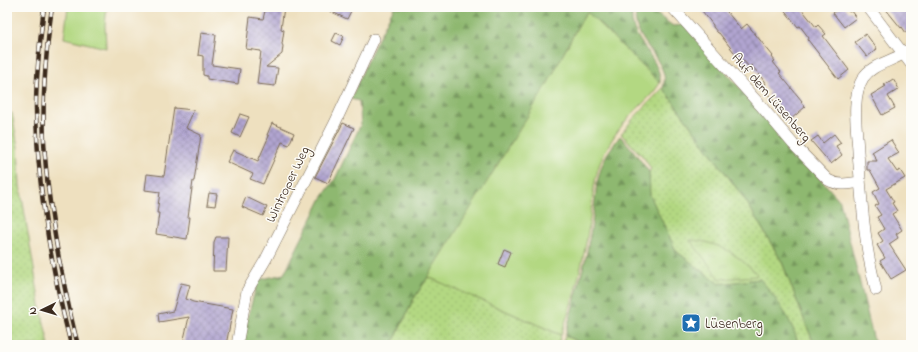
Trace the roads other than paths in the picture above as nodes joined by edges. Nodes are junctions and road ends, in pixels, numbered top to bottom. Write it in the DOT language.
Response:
graph roads {
  1 [pos="672,7"];
  2 [pos="868,7"];
  3 [pos="374,39"];
  4 [pos="907,51"];
  5 [pos="911,64"];
  6 [pos="860,182"];
  7 [pos="876,290"];
  8 [pos="237,345"];
  1 -- 6 [label="street, Auf dem Lüsenberg"];
  2 -- 4 [label="street"];
  3 -- 8 [label="street, Wintroper Weg"];
  4 -- 5 [label="street"];
  4 -- 6 [label="street"];
  6 -- 7 [label="street"];
}
